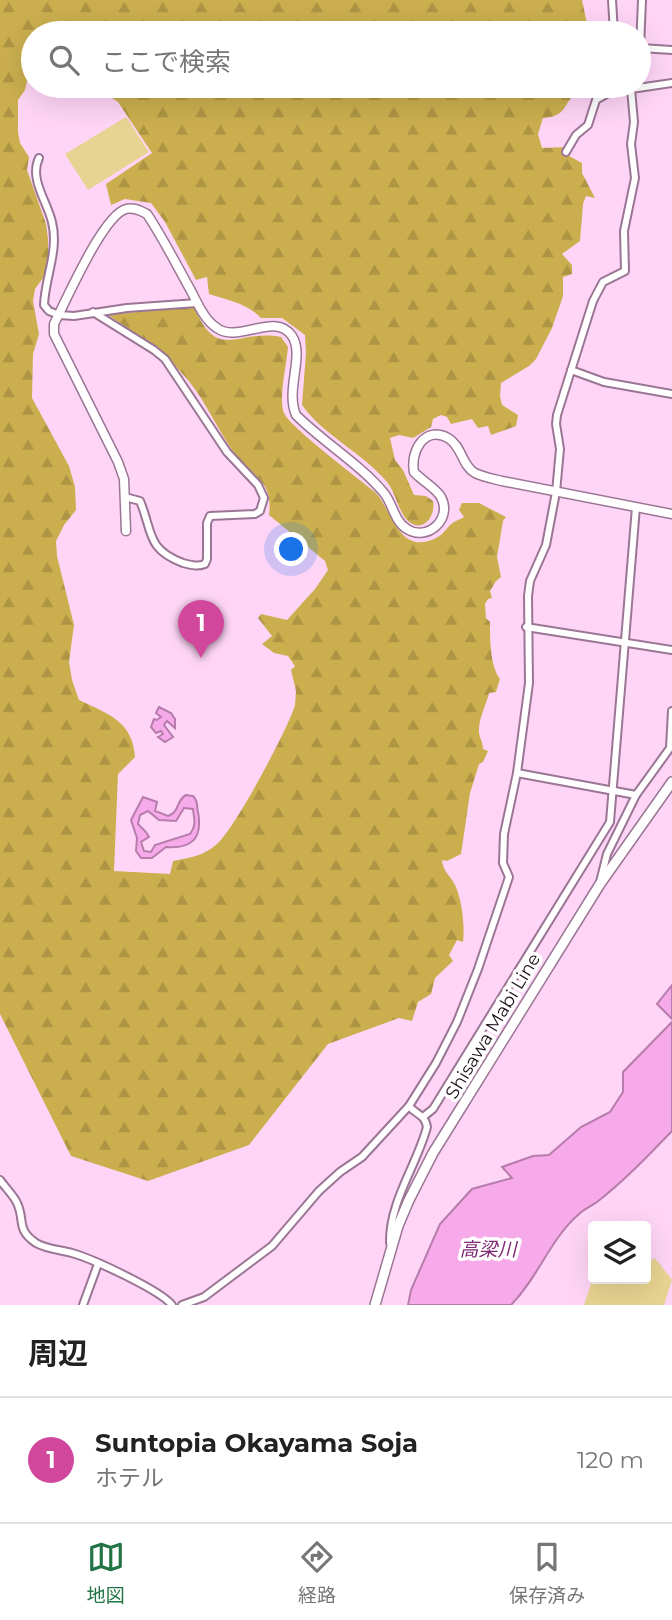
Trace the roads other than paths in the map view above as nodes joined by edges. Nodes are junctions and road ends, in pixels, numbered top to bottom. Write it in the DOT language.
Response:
graph roads {
  1 [pos="612,0"];
  2 [pos="642,0"];
  3 [pos="613,21"];
  4 [pos="641,21"];
  5 [pos="651,49"];
  6 [pos="672,50"];
  7 [pos="672,83"];
  8 [pos="651,85"];
  9 [pos="600,98"];
  10 [pos="630,98"];
  11 [pos="566,152"];
  12 [pos="38,158"];
  13 [pos="197,303"];
  14 [pos="93,312"];
  15 [pos="59,316"];
  16 [pos="571,370"];
  17 [pos="672,394"];
  18 [pos="556,492"];
  19 [pos="125,497"];
  20 [pos="636,507"];
  21 [pos="672,514"];
  22 [pos="126,531"];
  23 [pos="526,627"];
  24 [pos="625,643"];
  25 [pos="672,650"];
  26 [pos="672,711"];
  27 [pos="517,773"];
  28 [pos="672,782"];
  29 [pos="614,789"];
  30 [pos="636,795"];
  31 [pos="600,884"];
  32 [pos="409,1106"];
  33 [pos="423,1117"];
  34 [pos="0,1180"];
  35 [pos="391,1250"];
  36 [pos="98,1264"];
  37 [pos="83,1305"];
  38 [pos="172,1305"];
  39 [pos="182,1305"];
  40 [pos="375,1305"];
  1 -- 3 [label="street"];
  2 -- 4 [label="street"];
  5 -- 6 [label="street"];
  7 -- 8 [label="street"];
  9 -- 11 [label="street"];
  10 -- 16 [label="street"];
  12 -- 15 [label="street"];
  13 -- 14 [label="street"];
  13 -- 15 [label="street"];
  13 -- 18 [label="street"];
  14 -- 15 [label="street"];
  14 -- 19 [label="street"];
  15 -- 19 [label="street"];
  16 -- 17 [label="street"];
  16 -- 18 [label="street"];
  18 -- 20 [label="street"];
  18 -- 23 [label="street"];
  19 -- 22 [label="street"];
  20 -- 21 [label="street"];
  20 -- 24 [label="street"];
  23 -- 24 [label="street"];
  23 -- 27 [label="street"];
  24 -- 25 [label="street"];
  24 -- 29 [label="street"];
  26 -- 30 [label="street"];
  27 -- 29 [label="street"];
  27 -- 32 [label="street"];
  28 -- 31 [label="main road, Shisawa Mabi Line"];
  29 -- 30 [label="street"];
  29 -- 33 [label="street"];
  30 -- 31 [label="street"];
  31 -- 35 [label="main road, Shisawa Mabi Line"];
  32 -- 33 [label="street"];
  32 -- 39 [label="street"];
  33 -- 35 [label="street"];
  34 -- 36 [label="street"];
  35 -- 40 [label="main road, Shisawa Mabi Line"];
  36 -- 37 [label="street"];
  36 -- 38 [label="street"];
}
